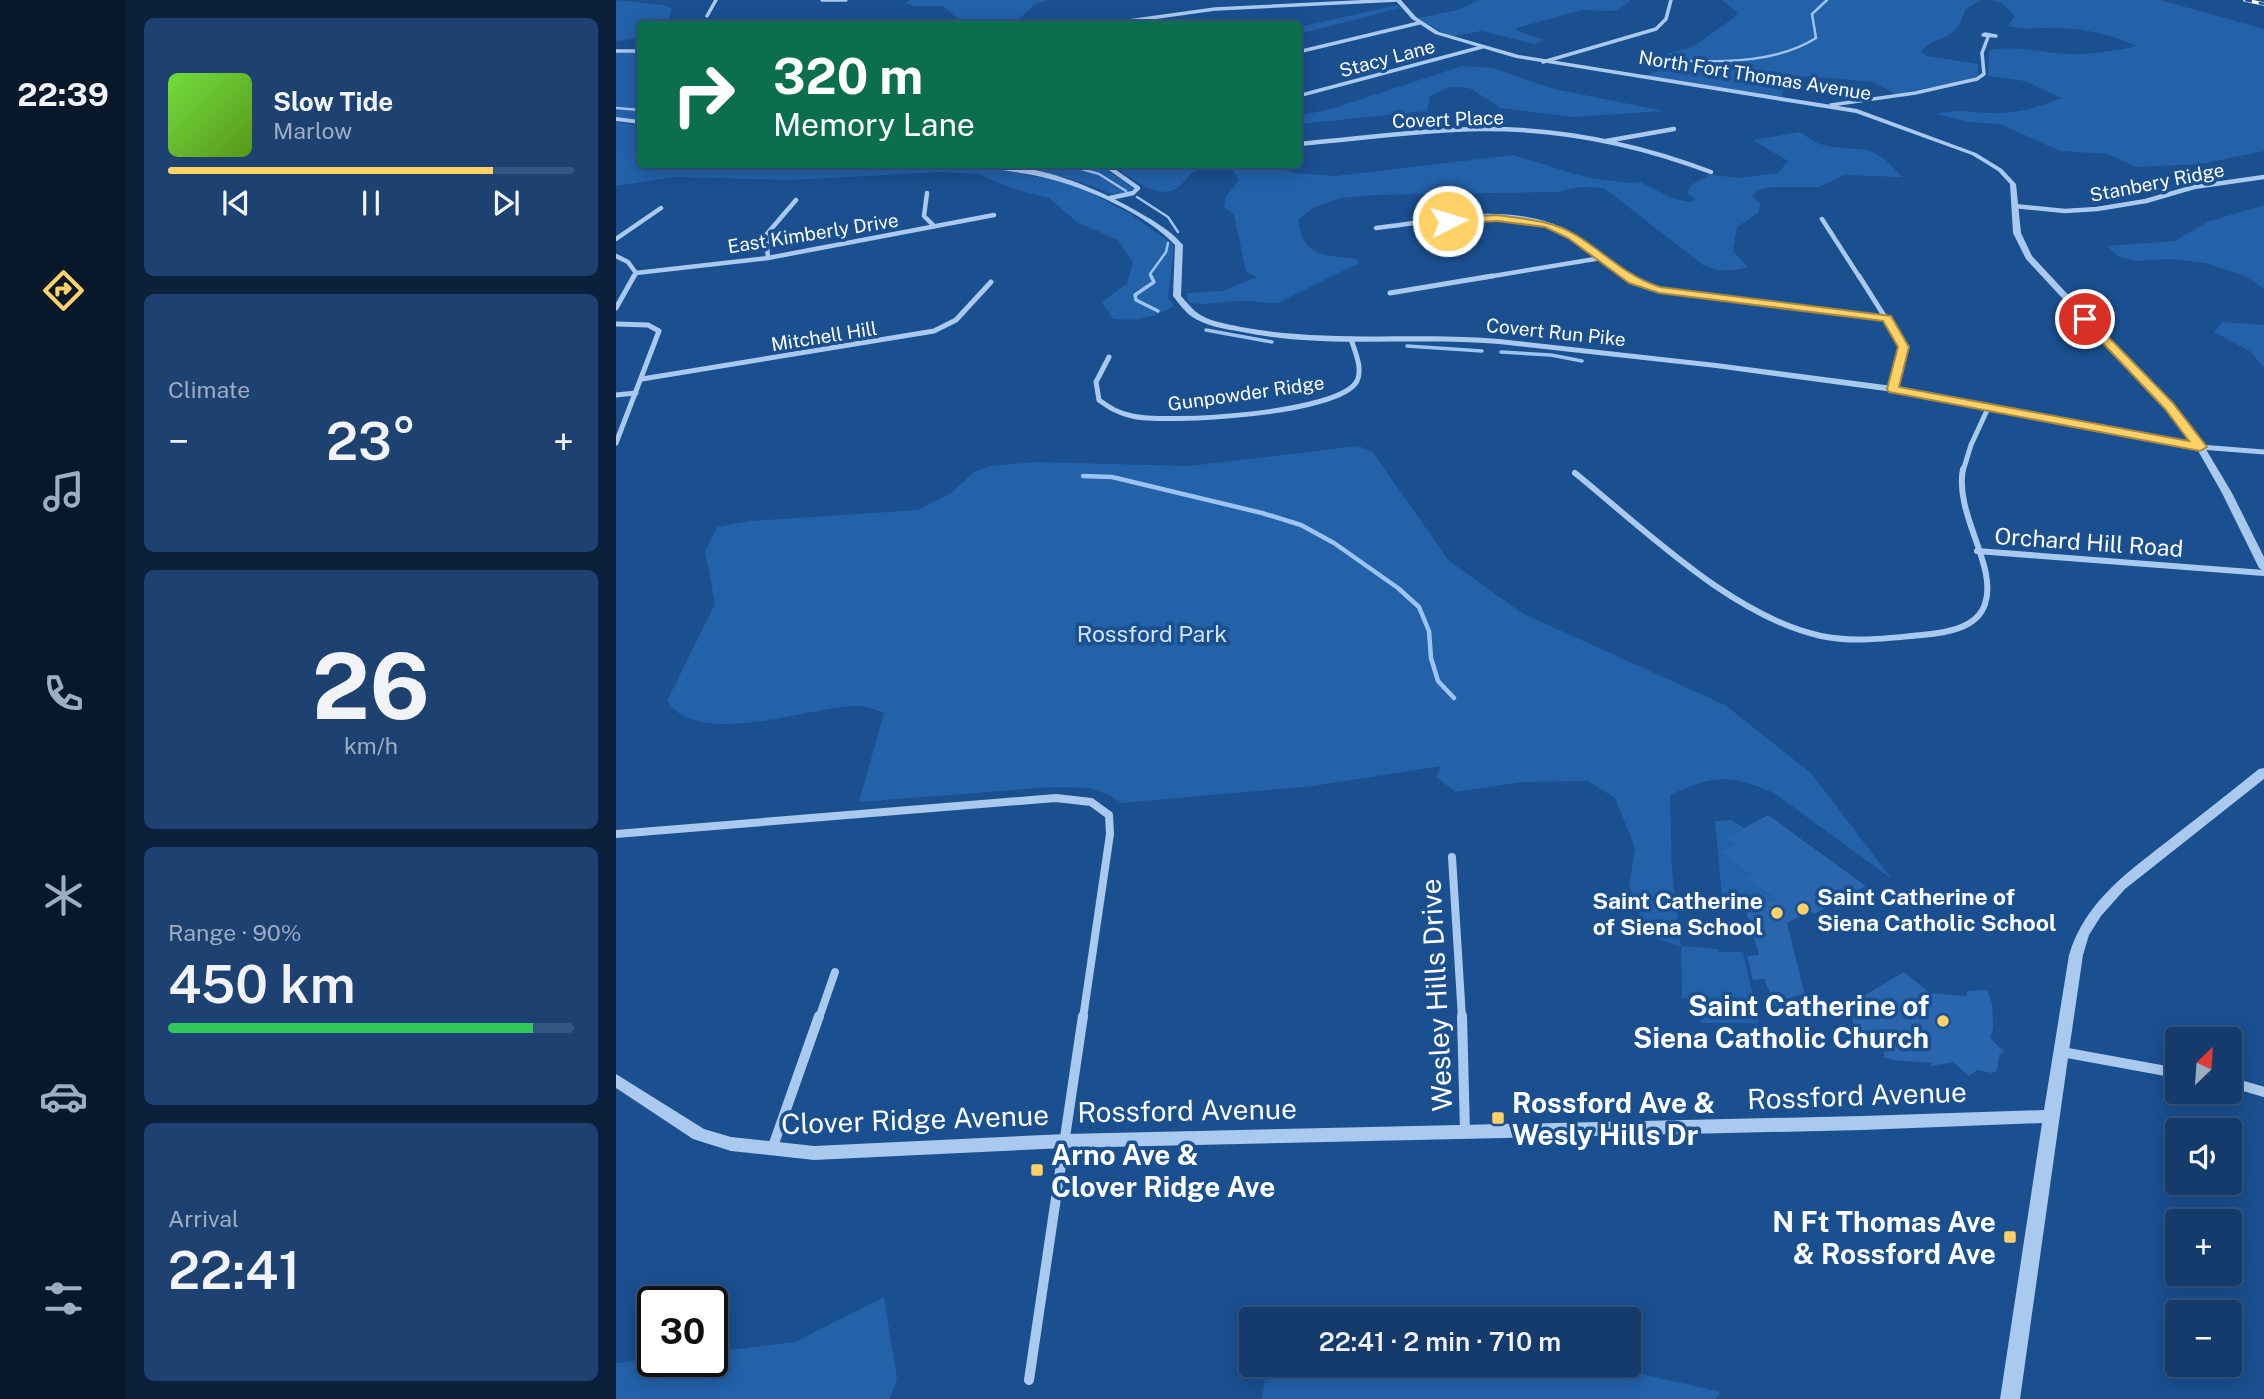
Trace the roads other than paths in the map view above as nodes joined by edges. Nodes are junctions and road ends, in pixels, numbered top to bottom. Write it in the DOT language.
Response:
graph roads {
  1 [pos="716,0"];
  2 [pos="822,0"];
  3 [pos="846,0"];
  4 [pos="1398,0"];
  5 [pos="1671,0"];
  6 [pos="707,16"];
  7 [pos="1126,21"];
  8 [pos="1419,23"];
  9 [pos="1988,37"];
  10 [pos="1482,47"];
  11 [pos="616,51"];
  12 [pos="637,51"];
  13 [pos="1302,51"];
  14 [pos="1542,62"];
  15 [pos="1302,95"];
  16 [pos="1830,105"];
  17 [pos="616,119"];
  18 [pos="637,122"];
  19 [pos="1674,129"];
  20 [pos="1599,142"];
  21 [pos="1302,144"];
  22 [pos="1005,168"];
  23 [pos="1110,168"];
  24 [pos="1711,172"];
  25 [pos="2264,177"];
  26 [pos="928,193"];
  27 [pos="1110,198"];
  28 [pos="796,200"];
  29 [pos="2014,206"];
  30 [pos="661,208"];
  31 [pos="993,215"];
  32 [pos="1822,219"];
  33 [pos="934,226"];
  34 [pos="1376,228"];
  35 [pos="616,239"];
  36 [pos="616,256"];
  37 [pos="768,258"];
  38 [pos="1601,258"];
  39 [pos="636,273"];
  40 [pos="991,282"];
  41 [pos="1390,293"];
  42 [pos="616,307"];
  43 [pos="1887,318"];
  44 [pos="616,324"];
  45 [pos="1351,340"];
  46 [pos="1109,357"];
  47 [pos="642,379"];
  48 [pos="1893,389"];
  49 [pos="636,393"];
  50 [pos="616,395"];
  51 [pos="1989,406"];
  52 [pos="616,443"];
  53 [pos="2200,447"];
  54 [pos="2264,452"];
  55 [pos="1575,473"];
  56 [pos="1977,551"];
  57 [pos="2264,571"];
  58 [pos="2264,772"];
  59 [pos="616,834"];
  60 [pos="1452,857"];
  61 [pos="835,972"];
  62 [pos="2061,1051"];
  63 [pos="2165,1071"];
  64 [pos="616,1080"];
  65 [pos="2242,1086"];
  66 [pos="2264,1092"];
  67 [pos="2051,1116"];
  68 [pos="1465,1131"];
  69 [pos="1065,1141"];
  70 [pos="772,1150"];
  71 [pos="1029,1381"];
  72 [pos="2010,1399"];
  1 -- 6 [label="street"];
  2 -- 3 [label="street"];
  4 -- 7 [label="street"];
  4 -- 8 [label="street, North Fort Thomas Avenue"];
  5 -- 14 [label="street"];
  8 -- 10 [label="street, North Fort Thomas Avenue"];
  8 -- 13 [label="street"];
  9 -- 16 [label="street"];
  10 -- 14 [label="street, North Fort Thomas Avenue"];
  10 -- 15 [label="street, Stacy Lane"];
  11 -- 12 [label="street"];
  14 -- 16 [label="street, North Fort Thomas Avenue"];
  16 -- 29 [label="street, North Fort Thomas Avenue"];
  17 -- 18 [label="street"];
  19 -- 20 [label="street, Covert Place"];
  20 -- 21 [label="street, Covert Place"];
  20 -- 24 [label="street, Covert Place"];
  22 -- 27 [label="street, Covert Run Pike"];
  23 -- 27 [label="street"];
  25 -- 29 [label="street, Stanbery Ridge"];
  26 -- 33 [label="street"];
  27 -- 45 [label="street, Covert Run Pike"];
  28 -- 37 [label="street"];
  29 -- 53 [label="street, North Fort Thomas Avenue"];
  30 -- 35 [label="street"];
  31 -- 33 [label="street, East Kimberly Drive"];
  32 -- 43 [label="street"];
  33 -- 37 [label="street, East Kimberly Drive"];
  34 -- 38 [label="street"];
  36 -- 39 [label="street"];
  37 -- 39 [label="street, East Kimberly Drive"];
  38 -- 41 [label="street"];
  38 -- 43 [label="street"];
  39 -- 42 [label="street"];
  40 -- 47 [label="street, Mitchell Hill"];
  43 -- 48 [label="street"];
  44 -- 47 [label="street"];
  45 -- 46 [label="street, Gunpowder Ridge"];
  45 -- 48 [label="street, Covert Run Pike"];
  47 -- 49 [label="street"];
  48 -- 51 [label="street, Covert Run Pike"];
  49 -- 50 [label="street"];
  49 -- 52 [label="street"];
  51 -- 53 [label="street, Covert Run Pike"];
  51 -- 56 [label="street"];
  53 -- 54 [label="street"];
  53 -- 57 [label="street, North Fort Thomas Avenue"];
  55 -- 56 [label="street, Orchard Hill Road"];
  56 -- 57 [label="street, Orchard Hill Road"];
  58 -- 62 [label="street"];
  59 -- 69 [label="street, Rossford Avenue"];
  60 -- 68 [label="street, Wesley Hills Drive"];
  61 -- 70 [label="street"];
  62 -- 63 [label="street"];
  62 -- 67 [label="street"];
  64 -- 70 [label="street, Clover Ridge Avenue"];
  65 -- 66 [label="street"];
  67 -- 68 [label="street, Rossford Avenue"];
  67 -- 72 [label="street"];
  68 -- 69 [label="street, Rossford Avenue"];
  69 -- 70 [label="street, Clover Ridge Avenue"];
  69 -- 71 [label="street"];
}
